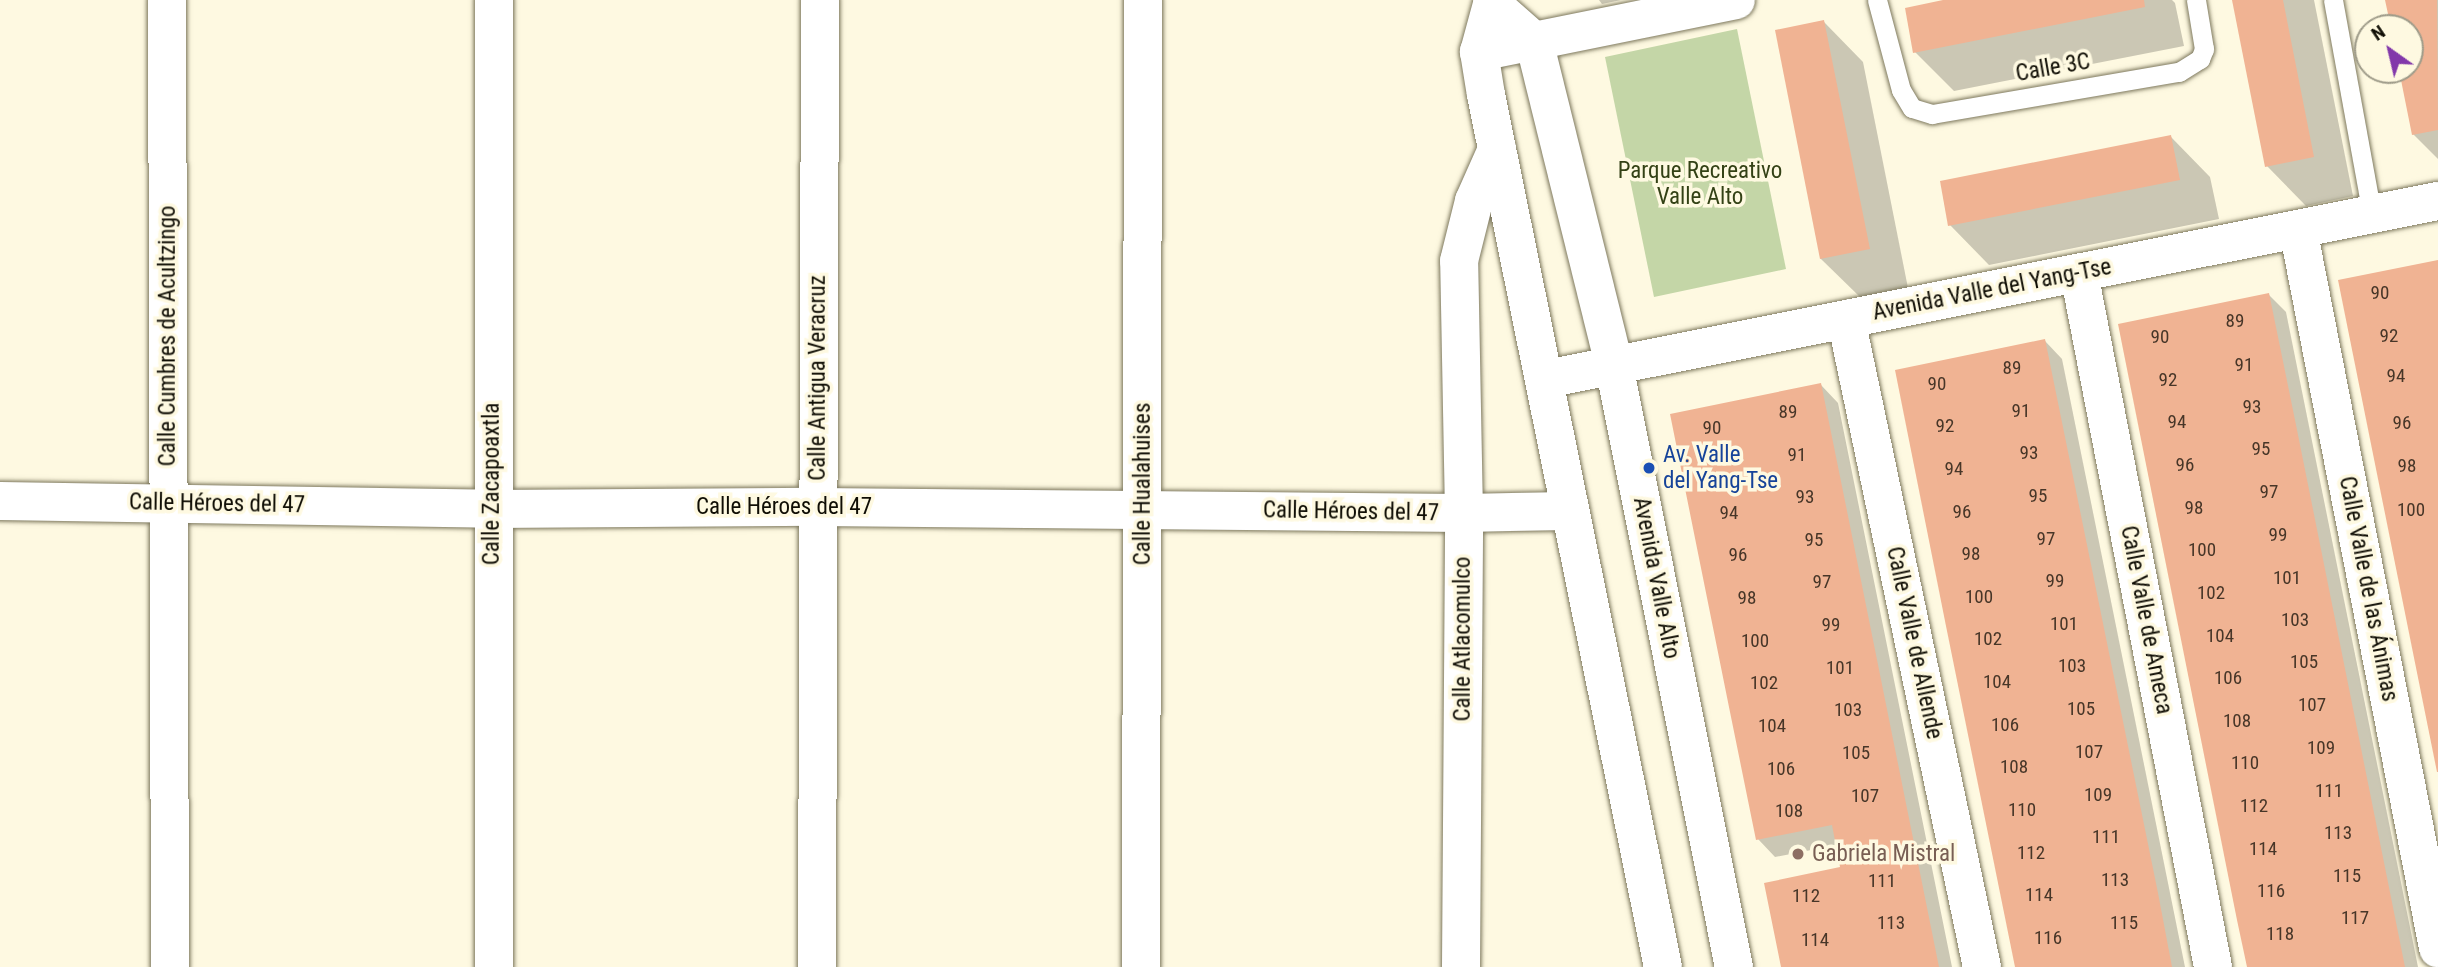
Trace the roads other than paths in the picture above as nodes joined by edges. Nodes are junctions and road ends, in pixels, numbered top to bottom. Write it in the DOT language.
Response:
graph roads {
  1 [pos="167,0"];
  2 [pos="494,0"];
  3 [pos="820,0"];
  4 [pos="1143,0"];
  5 [pos="1736,0"];
  6 [pos="1877,0"];
  7 [pos="2196,0"];
  8 [pos="2333,0"];
  9 [pos="1491,2"];
  10 [pos="1534,41"];
  11 [pos="1479,52"];
  12 [pos="1497,149"];
  13 [pos="2438,201"];
  14 [pos="2372,214"];
  15 [pos="2298,229"];
  16 [pos="2080,273"];
  17 [pos="1846,319"];
  18 [pos="1614,365"];
  19 [pos="1546,379"];
  20 [pos="0,501"];
  21 [pos="169,502"];
  22 [pos="817,507"];
  23 [pos="492,509"];
  24 [pos="1143,509"];
  25 [pos="1568,510"];
  26 [pos="1464,513"];
  27 [pos="2438,948"];
  28 [pos="170,967"];
  29 [pos="494,967"];
  30 [pos="817,967"];
  31 [pos="1142,967"];
  32 [pos="1461,967"];
  33 [pos="1663,967"];
  34 [pos="1734,967"];
  35 [pos="1982,967"];
  36 [pos="2213,967"];
  1 -- 21 [label="street, Calle Cumbres de Acultzingo"];
  2 -- 23 [label="street, Calle Zacapoaxtla"];
  3 -- 22 [label="street, Calle Antigua Veracruz"];
  4 -- 24 [label="street, Calle Hualahuises"];
  5 -- 10 [label="street"];
  6 -- 7 [label="lane, Calle 3C"];
  8 -- 14 [label="lane"];
  9 -- 10 [label="street"];
  9 -- 11 [label="street"];
  10 -- 11 [label="street"];
  10 -- 18 [label="street, Avenida Valle Alto"];
  11 -- 12 [label="street"];
  12 -- 19 [label="street"];
  12 -- 26 [label="street, Calle Atlacomulco"];
  13 -- 14 [label="street, Avenida Valle del Yang-Tse"];
  14 -- 15 [label="street, Avenida Valle del Yang-Tse"];
  15 -- 16 [label="street, Avenida Valle del Yang-Tse"];
  15 -- 27 [label="street, Calle Valle de las Ánimas"];
  16 -- 17 [label="street, Avenida Valle del Yang-Tse"];
  16 -- 36 [label="street, Calle Valle de Ameca"];
  17 -- 18 [label="street, Avenida Valle del Yang-Tse"];
  17 -- 35 [label="street, Calle Valle de Allende"];
  18 -- 19 [label="street, Avenida Valle del Yang-Tse"];
  18 -- 34 [label="street, Avenida Valle Alto"];
  19 -- 25 [label="street"];
  20 -- 21 [label="street, Calle Héroes del 47"];
  21 -- 23 [label="street, Calle Héroes del 47"];
  21 -- 28 [label="street, Calle Cumbres de Acultzingo"];
  22 -- 23 [label="street, Calle Héroes del 47"];
  22 -- 24 [label="street, Calle Héroes del 47"];
  22 -- 30 [label="street, Calle Antigua Veracruz"];
  23 -- 29 [label="street, Calle Zacapoaxtla"];
  24 -- 26 [label="street, Calle Héroes del 47"];
  24 -- 31 [label="street, Calle Hualahuises"];
  25 -- 26 [label="street, Calle Héroes del 47"];
  25 -- 33 [label="street"];
  26 -- 32 [label="street, Calle Atlacomulco"];
}
